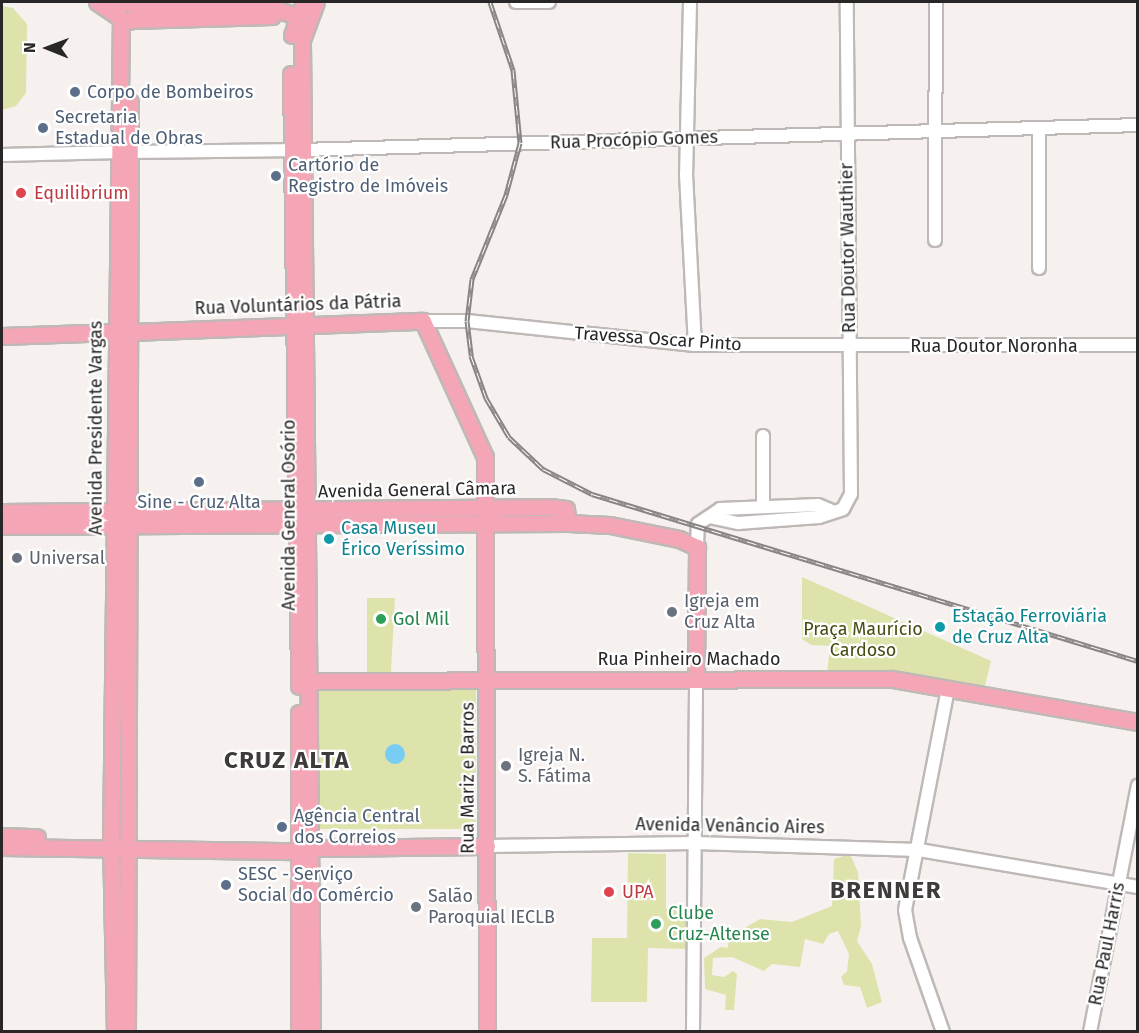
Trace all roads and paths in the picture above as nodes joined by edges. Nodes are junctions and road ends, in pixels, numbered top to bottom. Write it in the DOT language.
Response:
graph roads {
  1 [pos="97,2"];
  2 [pos="304,2"];
  3 [pos="316,2"];
  4 [pos="549,2"];
  5 [pos="690,2"];
  6 [pos="848,2"];
  7 [pos="936,2"];
  8 [pos="516,3"];
  9 [pos="126,10"];
  10 [pos="301,21"];
  11 [pos="1137,125"];
  12 [pos="1039,131"];
  13 [pos="935,132"];
  14 [pos="847,133"];
  15 [pos="688,138"];
  16 [pos="296,149"];
  17 [pos="125,152"];
  18 [pos="2,155"];
  19 [pos="935,240"];
  20 [pos="1039,268"];
  21 [pos="423,321"];
  22 [pos="467,321"];
  23 [pos="299,323"];
  24 [pos="123,332"];
  25 [pos="2,336"];
  26 [pos="695,345"];
  27 [pos="1137,345"];
  28 [pos="850,347"];
  29 [pos="763,436"];
  30 [pos="763,505"];
  31 [pos="836,510"];
  32 [pos="2,512"];
  33 [pos="485,517"];
  34 [pos="710,517"];
  35 [pos="122,518"];
  36 [pos="302,518"];
  37 [pos="2,526"];
  38 [pos="697,547"];
  39 [pos="488,679"];
  40 [pos="696,679"];
  41 [pos="308,681"];
  42 [pos="948,688"];
  43 [pos="1137,722"];
  44 [pos="1137,786"];
  45 [pos="2,836"];
  46 [pos="120,843"];
  47 [pos="695,843"];
  48 [pos="487,846"];
  49 [pos="2,847"];
  50 [pos="307,847"];
  51 [pos="919,850"];
  52 [pos="1119,883"];
  53 [pos="1137,887"];
  54 [pos="115,1032"];
  55 [pos="128,1032"];
  56 [pos="299,1032"];
  57 [pos="312,1032"];
  58 [pos="487,1032"];
  59 [pos="693,1032"];
  60 [pos="943,1032"];
  61 [pos="1090,1032"];
  1 -- 9 [label="main road"];
  2 -- 10 [label="main road, Avenida General Osório"];
  3 -- 10 [label="main road, Avenida General Osório"];
  4 -- 8 [label="street"];
  5 -- 15 [label="street"];
  6 -- 14 [label="street, Rua Doutor Wauthier"];
  7 -- 13 [label="street"];
  9 -- 10 [label="main road"];
  9 -- 17 [label="main road, Avenida Presidente Vargas"];
  10 -- 16 [label="main road, Avenida General Osório"];
  11 -- 12 [label="street, Rua Procópio Gomes"];
  12 -- 13 [label="street, Rua Procópio Gomes"];
  12 -- 20 [label="street"];
  13 -- 14 [label="street, Rua Procópio Gomes"];
  13 -- 19 [label="street"];
  14 -- 15 [label="street, Rua Procópio Gomes"];
  14 -- 28 [label="street, Rua Doutor Wauthier"];
  15 -- 16 [label="street, Rua Procópio Gomes"];
  15 -- 26 [label="street"];
  16 -- 17 [label="street, Rua Procópio Gomes"];
  16 -- 23 [label="main road, Avenida General Osório"];
  17 -- 18 [label="street, Rua Procópio Gomes"];
  17 -- 24 [label="main road, Avenida Presidente Vargas"];
  21 -- 22 [label="street, Rua Voluntários da Pátria"];
  21 -- 23 [label="main road, Rua Voluntários da Pátria"];
  21 -- 33 [label="main road, Rua Mariz e Barros"];
  22 -- 26 [label="street, Travessa Oscar Pinto"];
  23 -- 24 [label="main road, Rua Voluntários da Pátria"];
  23 -- 36 [label="main road, Avenida General Osório"];
  24 -- 25 [label="main road, Rua Voluntários da Pátria"];
  24 -- 35 [label="main road, Avenida Presidente Vargas"];
  26 -- 28 [label="street, Travessa Oscar Pinto"];
  27 -- 28 [label="street, Rua Doutor Noronha"];
  28 -- 31 [label="street, Rua Doutor Wauthier"];
  29 -- 30 [label="street"];
  30 -- 31 [label="street"];
  30 -- 34 [label="street"];
  31 -- 34 [label="street"];
  32 -- 35 [label="main road, Avenida General Câmara"];
  33 -- 36 [label="main road, Avenida General Câmara"];
  33 -- 38 [label="main road, Avenida General Câmara"];
  33 -- 39 [label="main road, Rua Mariz e Barros"];
  34 -- 38 [label="street"];
  35 -- 36 [label="main road, Avenida General Câmara"];
  35 -- 37 [label="main road, Avenida General Câmara"];
  35 -- 46 [label="main road, Avenida Presidente Vargas"];
  36 -- 41 [label="main road, Avenida General Osório"];
  36 -- 50 [label="main road, Avenida General Osório"];
  38 -- 40 [label="main road"];
  39 -- 40 [label="main road, Rua Pinheiro Machado"];
  39 -- 41 [label="main road, Rua Pinheiro Machado"];
  39 -- 48 [label="main road, Rua Mariz e Barros"];
  40 -- 42 [label="main road, Rua Pinheiro Machado"];
  40 -- 47 [label="street"];
  41 -- 50 [label="main road, Avenida General Osório"];
  42 -- 43 [label="main road, Rua Pinheiro Machado"];
  42 -- 51 [label="street"];
  44 -- 52 [label="street, Rua Paul Harris"];
  45 -- 46 [label="main road, Avenida Venâncio Aires"];
  46 -- 49 [label="main road, Avenida Venâncio Aires"];
  46 -- 50 [label="main road, Avenida Venâncio Aires"];
  46 -- 54 [label="main road, Avenida Presidente Vargas"];
  46 -- 55 [label="main road, Avenida Presidente Vargas"];
  47 -- 48 [label="street, Avenida Venâncio Aires"];
  47 -- 51 [label="street, Avenida Venâncio Aires"];
  47 -- 59 [label="street"];
  48 -- 50 [label="main road, Avenida Venâncio Aires"];
  48 -- 58 [label="main road, Rua Mariz e Barros"];
  50 -- 56 [label="main road, Avenida General Osório"];
  50 -- 57 [label="main road, Avenida General Osório"];
  51 -- 52 [label="street, Avenida Venâncio Aires"];
  51 -- 60 [label="street"];
  52 -- 53 [label="street, Avenida Venâncio Aires"];
  52 -- 61 [label="street, Rua Paul Harris"];
}
